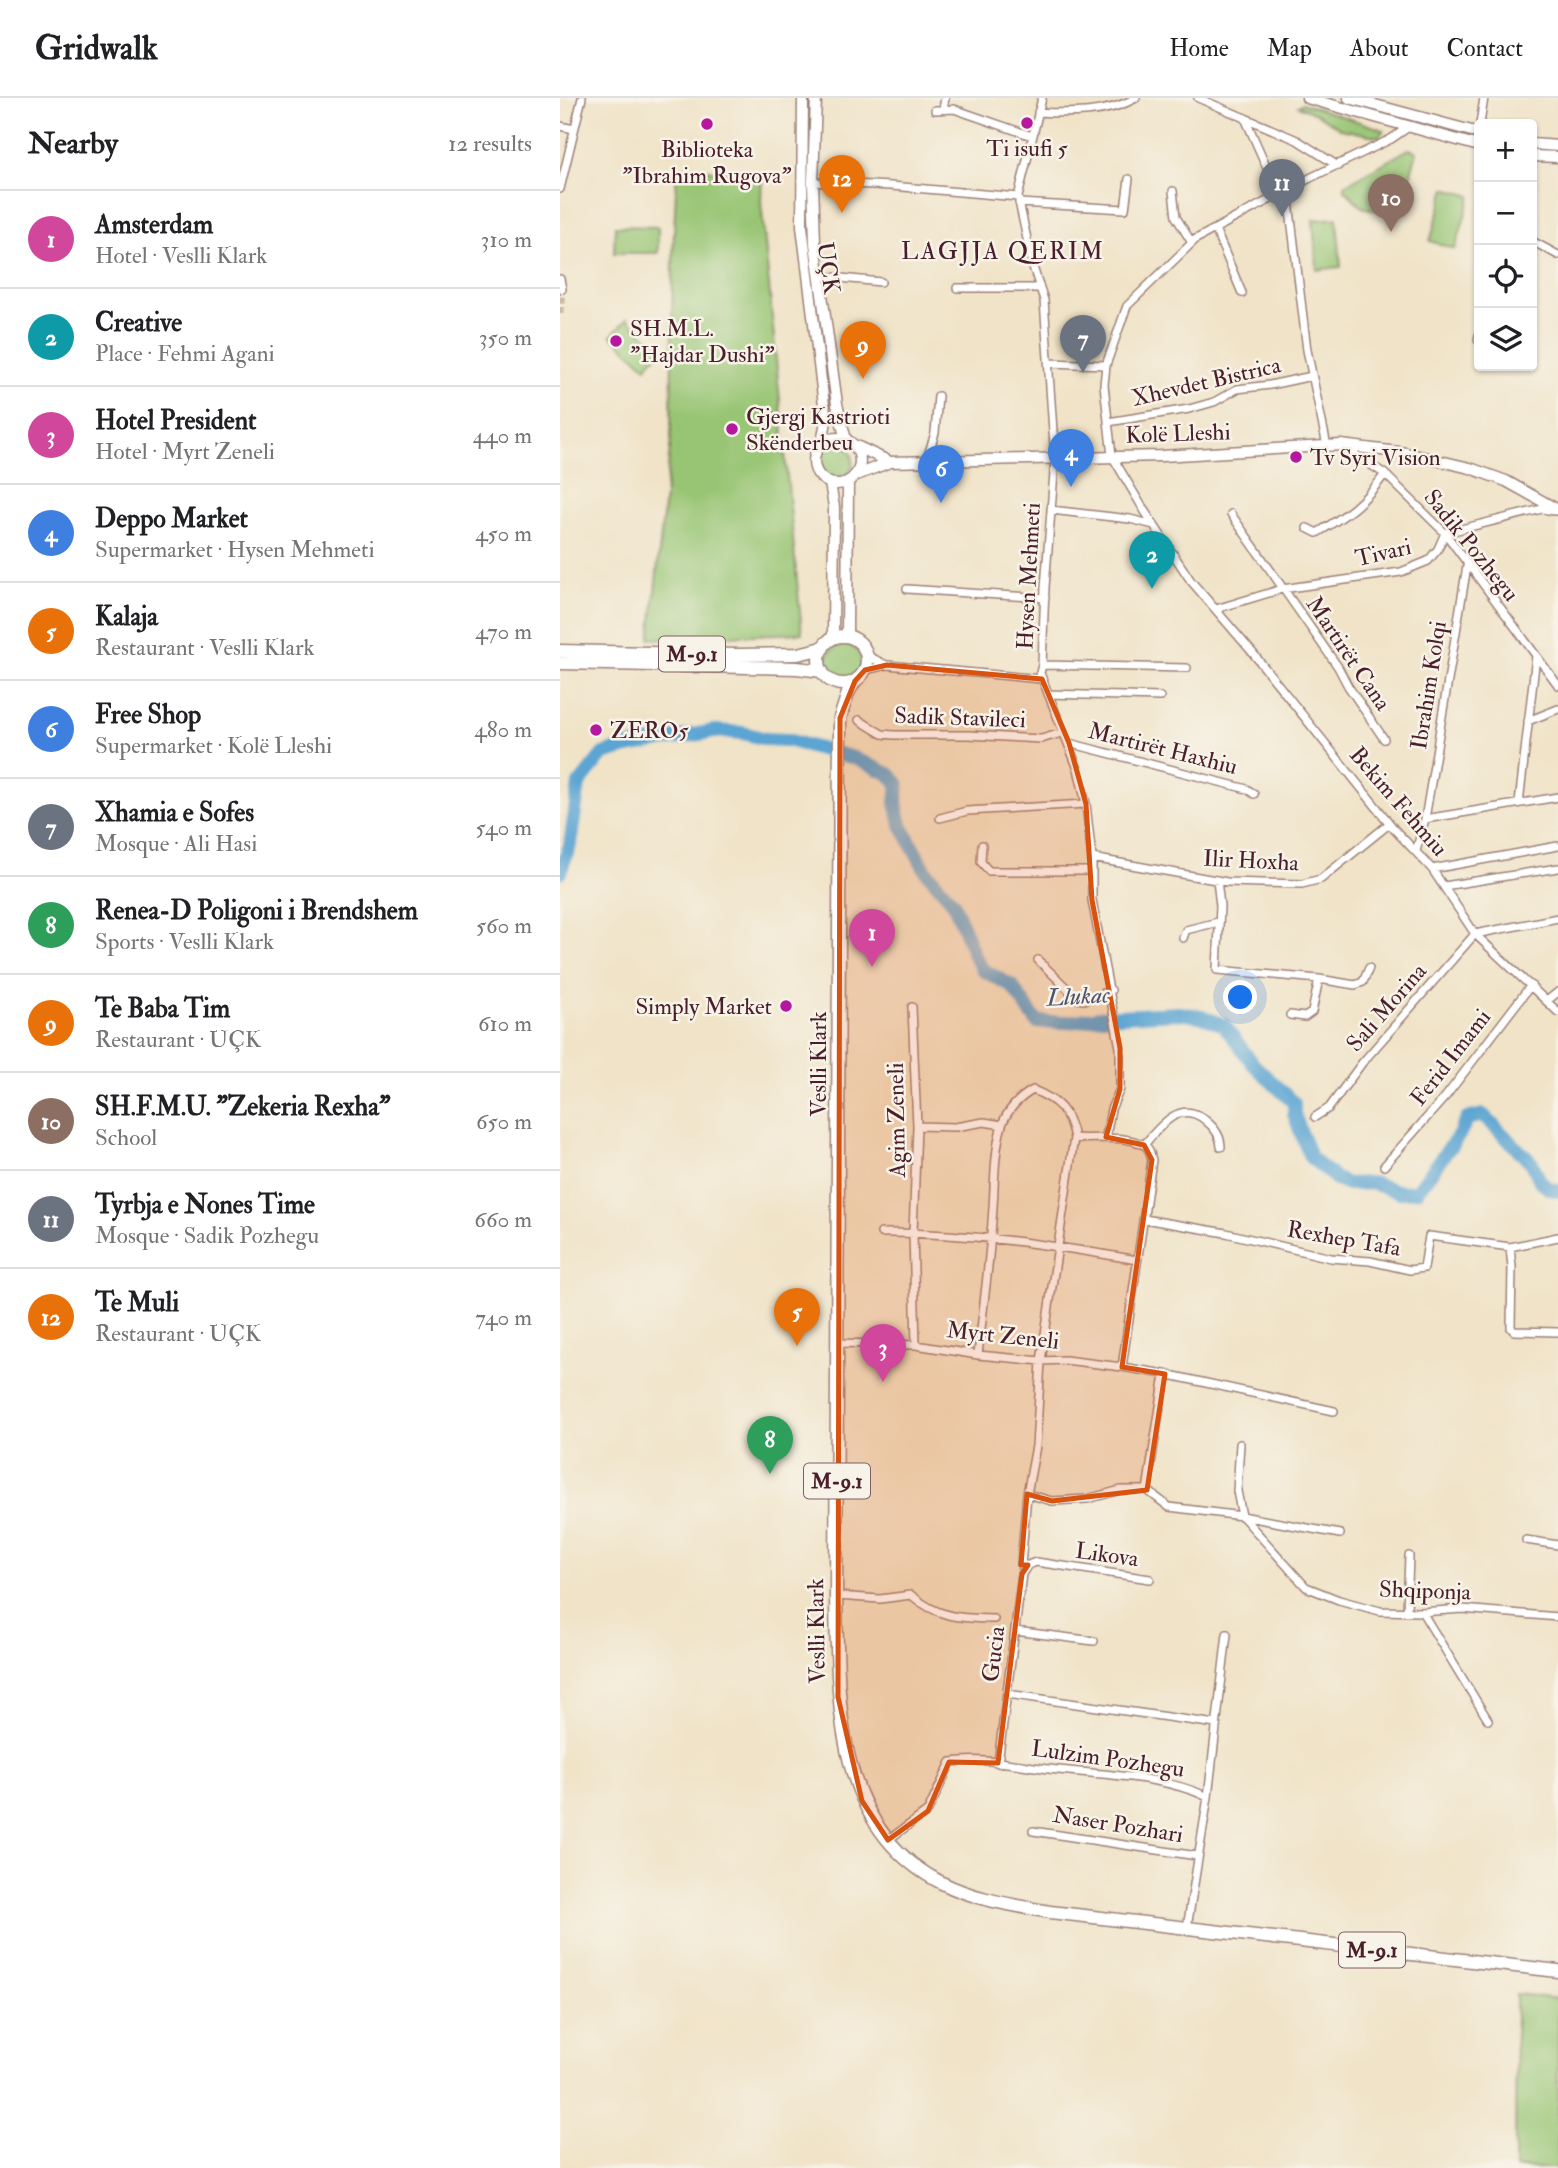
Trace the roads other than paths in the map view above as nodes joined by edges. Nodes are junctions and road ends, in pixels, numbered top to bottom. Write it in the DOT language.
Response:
graph roads {
  1 [pos="582,98"];
  2 [pos="803,98"];
  3 [pos="816,98"];
  4 [pos="945,98"];
  5 [pos="1042,98"];
  6 [pos="1113,98"];
  7 [pos="1136,98"];
  8 [pos="1198,98"];
  9 [pos="1307,98"];
  10 [pos="1349,98"];
  11 [pos="1484,98"];
  12 [pos="1120,105"];
  13 [pos="1038,112"];
  14 [pos="1414,116"];
  15 [pos="1245,118"];
  16 [pos="1481,119"];
  17 [pos="560,126"];
  18 [pos="1409,128"];
  19 [pos="574,129"];
  20 [pos="1474,131"];
  21 [pos="1032,136"];
  22 [pos="1474,145"];
  23 [pos="1558,146"];
  24 [pos="1537,148"];
  25 [pos="1537,150"];
  26 [pos="1558,157"];
  27 [pos="1339,166"];
  28 [pos="1129,179"];
  29 [pos="813,182"];
  30 [pos="560,189"];
  31 [pos="1173,191"];
  32 [pos="1279,195"];
  33 [pos="1019,200"];
  34 [pos="1214,229"];
  35 [pos="1192,243"];
  36 [pos="1537,243"];
  37 [pos="1558,255"];
  38 [pos="821,276"];
  39 [pos="560,279"];
  40 [pos="881,282"];
  41 [pos="957,288"];
  42 [pos="1039,288"];
  43 [pos="562,289"];
  44 [pos="1242,293"];
  45 [pos="1049,363"];
  46 [pos="1106,365"];
  47 [pos="1312,376"];
  48 [pos="938,396"];
  49 [pos="1108,422"];
  50 [pos="850,442"];
  51 [pos="822,443"];
  52 [pos="1341,445"];
  53 [pos="1326,446"];
  54 [pos="1112,456"];
  55 [pos="1055,460"];
  56 [pos="890,462"];
  57 [pos="926,462"];
  58 [pos="1385,474"];
  59 [pos="851,478"];
  60 [pos="830,483"];
  61 [pos="1051,510"];
  62 [pos="1558,511"];
  63 [pos="1231,514"];
  64 [pos="1154,525"];
  65 [pos="1307,528"];
  66 [pos="1445,533"];
  67 [pos="1468,566"];
  68 [pos="907,589"];
  69 [pos="1282,589"];
  70 [pos="1045,598"];
  71 [pos="1216,609"];
  72 [pos="847,637"];
  73 [pos="828,643"];
  74 [pos="560,651"];
  75 [pos="866,655"];
  76 [pos="1536,656"];
  77 [pos="560,663"];
  78 [pos="887,665"];
  79 [pos="1042,665"];
  80 [pos="1186,668"];
  81 [pos="865,670"];
  82 [pos="826,676"];
  83 [pos="1042,679"];
  84 [pos="855,681"];
  85 [pos="1558,685"];
  86 [pos="1048,694"];
  87 [pos="1160,697"];
  88 [pos="1558,709"];
  89 [pos="840,718"];
  90 [pos="859,720"];
  91 [pos="1528,721"];
  92 [pos="1062,733"];
  93 [pos="1384,739"];
  94 [pos="1069,744"];
  95 [pos="1250,792"];
  96 [pos="1558,797"];
  97 [pos="1519,803"];
  98 [pos="1086,804"];
  99 [pos="940,818"];
  100 [pos="1425,819"];
  101 [pos="1389,824"];
  102 [pos="982,845"];
  103 [pos="1558,846"];
  104 [pos="1416,852"];
  105 [pos="1092,858"];
  106 [pos="1558,868"];
  107 [pos="1432,869"];
  108 [pos="1091,871"];
  109 [pos="1217,880"];
  110 [pos="1444,886"];
  111 [pos="1558,918"];
  112 [pos="1218,922"];
  113 [pos="1475,934"];
  114 [pos="1183,938"];
  115 [pos="1038,960"];
  116 [pos="1369,968"];
  117 [pos="1319,979"];
  118 [pos="1531,985"];
  119 [pos="1111,990"];
  120 [pos="1558,992"];
  121 [pos="1548,1000"];
  122 [pos="912,1007"];
  123 [pos="1558,1012"];
  124 [pos="1290,1014"];
  125 [pos="1315,1117"];
  126 [pos="1002,1125"];
  127 [pos="917,1126"];
  128 [pos="1107,1137"];
  129 [pos="1074,1138"];
  130 [pos="1144,1144"];
  131 [pos="1221,1147"];
  132 [pos="1384,1166"];
  133 [pos="1144,1219"];
  134 [pos="881,1233"];
  135 [pos="913,1233"];
  136 [pos="1558,1237"];
  137 [pos="991,1238"];
  138 [pos="1059,1247"];
  139 [pos="1510,1247"];
  140 [pos="1137,1260"];
  141 [pos="1558,1332"];
  142 [pos="837,1343"];
  143 [pos="916,1345"];
  144 [pos="978,1355"];
  145 [pos="1041,1362"];
  146 [pos="1122,1367"];
  147 [pos="1165,1374"];
  148 [pos="1334,1411"];
  149 [pos="1240,1444"];
  150 [pos="1147,1490"];
  151 [pos="1027,1494"];
  152 [pos="1242,1516"];
  153 [pos="1340,1534"];
  154 [pos="1526,1540"];
  155 [pos="1558,1545"];
  156 [pos="1409,1556"];
  157 [pos="1028,1565"];
  158 [pos="1150,1579"];
  159 [pos="836,1596"];
  160 [pos="1407,1612"];
  161 [pos="1422,1612"];
  162 [pos="1558,1617"];
  163 [pos="994,1619"];
  164 [pos="1015,1630"];
  165 [pos="1227,1634"];
  166 [pos="1094,1641"];
  167 [pos="1007,1694"];
  168 [pos="1488,1720"];
  169 [pos="1216,1724"];
  170 [pos="998,1763"];
  171 [pos="1208,1797"];
  172 [pos="1033,1831"];
  173 [pos="888,1840"];
  174 [pos="1198,1856"];
  175 [pos="1187,1928"];
  176 [pos="1558,1971"];
  1 -- 19 [label="street"];
  2 -- 51 [label="street, UÇK"];
  3 -- 29 [label="street, UÇK"];
  4 -- 21 [label="street"];
  5 -- 13 [label="street"];
  6 -- 12 [label="street"];
  7 -- 12 [label="street"];
  8 -- 15 [label="street"];
  9 -- 18 [label="street"];
  10 -- 14 [label="street"];
  11 -- 16 [label="street"];
  12 -- 13 [label="street"];
  13 -- 21 [label="street"];
  14 -- 18 [label="street"];
  14 -- 20 [label="street"];
  15 -- 27 [label="street"];
  15 -- 32 [label="street"];
  17 -- 19 [label="street"];
  18 -- 22 [label="street"];
  18 -- 27 [label="street"];
  19 -- 30 [label="street"];
  21 -- 33 [label="street"];
  23 -- 24 [label="street"];
  25 -- 26 [label="street"];
  27 -- 32 [label="street"];
  28 -- 33 [label="street"];
  29 -- 33 [label="street"];
  29 -- 38 [label="street, UÇK"];
  31 -- 35 [label="street"];
  32 -- 34 [label="street"];
  32 -- 47 [label="street"];
  33 -- 42 [label="street, Hysen Mehmeti"];
  34 -- 35 [label="street"];
  34 -- 44 [label="street"];
  35 -- 46 [label="street"];
  36 -- 37 [label="street"];
  38 -- 40 [label="street, UÇK"];
  38 -- 50 [label="street, UÇK"];
  39 -- 43 [label="street"];
  41 -- 42 [label="street"];
  42 -- 45 [label="street, Hysen Mehmeti"];
  45 -- 46 [label="street"];
  45 -- 55 [label="street, Hysen Mehmeti"];
  46 -- 49 [label="street"];
  47 -- 49 [label="street, Xhevdet Bistrica"];
  47 -- 53 [label="street"];
  48 -- 57 [label="street"];
  49 -- 54 [label="street"];
  50 -- 51 [label="street"];
  50 -- 56 [label="street"];
  50 -- 59 [label="street, UÇK"];
  51 -- 60 [label="street, UÇK"];
  52 -- 53 [label="street, Kolë Lleshi"];
  52 -- 58 [label="street, Sadik Pozhegu"];
  52 -- 62 [label="street, Kolë Lleshi"];
  53 -- 54 [label="street, Kolë Lleshi"];
  54 -- 55 [label="street, Kolë Lleshi"];
  54 -- 64 [label="street, Bekim Fehmiu"];
  55 -- 57 [label="street, Kolë Lleshi"];
  55 -- 61 [label="street, Hysen Mehmeti"];
  56 -- 57 [label="street, Kolë Lleshi"];
  56 -- 59 [label="street"];
  58 -- 65 [label="street"];
  58 -- 66 [label="street, Sadik Pozhegu"];
  59 -- 60 [label="street"];
  59 -- 72 [label="street, UÇK"];
  60 -- 73 [label="street, UÇK"];
  61 -- 64 [label="street"];
  61 -- 70 [label="street, Hysen Mehmeti"];
  62 -- 66 [label="street"];
  63 -- 69 [label="street"];
  64 -- 71 [label="street, Bekim Fehmiu"];
  66 -- 67 [label="street, Sadik Pozhegu"];
  66 -- 69 [label="street, Tivari"];
  67 -- 76 [label="street, Sadik Pozhegu"];
  67 -- 100 [label="street, Ibrahim Kolqi"];
  68 -- 70 [label="street"];
  69 -- 71 [label="street, Tivari"];
  69 -- 93 [label="street, Martirët Cana"];
  70 -- 79 [label="street, Hysen Mehmeti"];
  71 -- 101 [label="street, Bekim Fehmiu"];
  72 -- 73 [label="main road, M-9.1"];
  72 -- 75 [label="main road"];
  73 -- 74 [label="main road, M-9.1"];
  73 -- 82 [label="main road, M-9.1"];
  75 -- 78 [label="street"];
  75 -- 81 [label="main road"];
  76 -- 85 [label="street, Sadik Pozhegu"];
  76 -- 91 [label="street"];
  77 -- 82 [label="main road, M-9.1"];
  78 -- 81 [label="street"];
  78 -- 83 [label="street"];
  79 -- 80 [label="street"];
  79 -- 83 [label="street, Hysen Mehmeti"];
  81 -- 84 [label="main road, M-9.1"];
  82 -- 84 [label="main road, M-9.1"];
  82 -- 89 [label="main road, Veslli Klark / M-9.1"];
  83 -- 86 [label="street, Hysen Mehmeti"];
  84 -- 89 [label="main road, Veslli Klark / M-9.1"];
  86 -- 87 [label="street"];
  86 -- 92 [label="street, Hysen Mehmeti"];
  88 -- 91 [label="street"];
  89 -- 142 [label="main road, Veslli Klark / M-9.1"];
  90 -- 92 [label="street, Sadik Stavileci"];
  91 -- 97 [label="street"];
  92 -- 94 [label="street, Hysen Mehmeti"];
  94 -- 95 [label="street, Martirët Haxhiu"];
  94 -- 98 [label="street, Hysen Mehmeti"];
  96 -- 97 [label="street"];
  97 -- 100 [label="street"];
  98 -- 99 [label="street"];
  98 -- 105 [label="street, Hysen Mehmeti"];
  100 -- 104 [label="street, Ibrahim Kolqi"];
  101 -- 104 [label="street, Bekim Fehmiu"];
  101 -- 109 [label="street, Ilir Hoxha"];
  102 -- 108 [label="street"];
  103 -- 107 [label="street"];
  104 -- 107 [label="street, Bekim Fehmiu"];
  105 -- 108 [label="street, Hysen Mehmeti"];
  105 -- 109 [label="street, Ilir Hoxha"];
  106 -- 110 [label="street"];
  107 -- 110 [label="street, Bekim Fehmiu"];
  108 -- 119 [label="street, Hysen Mehmeti"];
  109 -- 112 [label="street"];
  110 -- 113 [label="street, Bekim Fehmiu"];
  111 -- 113 [label="street"];
  112 -- 114 [label="street"];
  112 -- 117 [label="street"];
  113 -- 118 [label="street, Bekim Fehmiu"];
  113 -- 125 [label="street, Sali Morina"];
  115 -- 119 [label="street"];
  116 -- 117 [label="street"];
  117 -- 124 [label="street"];
  118 -- 121 [label="street, Bekim Fehmiu"];
  118 -- 132 [label="street, Ferid Imami"];
  119 -- 128 [label="street, Hysen Mehmeti"];
  120 -- 121 [label="street"];
  121 -- 123 [label="street, Bekim Fehmiu"];
  122 -- 127 [label="street, Agim Zeneli"];
  126 -- 127 [label="street"];
  126 -- 129 [label="street"];
  126 -- 137 [label="street"];
  127 -- 135 [label="street, Agim Zeneli"];
  128 -- 129 [label="street"];
  128 -- 130 [label="street"];
  129 -- 138 [label="street"];
  130 -- 131 [label="street"];
  130 -- 133 [label="street"];
  133 -- 139 [label="street, Rexhep Tafa"];
  133 -- 140 [label="street"];
  134 -- 135 [label="street"];
  135 -- 137 [label="street"];
  135 -- 143 [label="street, Agim Zeneli"];
  136 -- 139 [label="street, Rexhep Tafa"];
  137 -- 138 [label="street"];
  137 -- 144 [label="street"];
  138 -- 140 [label="street"];
  138 -- 145 [label="street"];
  139 -- 141 [label="street"];
  140 -- 146 [label="street"];
  142 -- 143 [label="street, Myrt Zeneli"];
  142 -- 159 [label="main road, Veslli Klark / M-9.1"];
  143 -- 144 [label="street, Myrt Zeneli"];
  144 -- 145 [label="street, Myrt Zeneli"];
  145 -- 146 [label="street, Myrt Zeneli"];
  145 -- 151 [label="street"];
  146 -- 147 [label="street, Myrt Zeneli"];
  147 -- 148 [label="street, Myrt Zeneli"];
  147 -- 150 [label="street"];
  149 -- 152 [label="street"];
  150 -- 151 [label="street"];
  150 -- 152 [label="street"];
  151 -- 157 [label="street"];
  152 -- 153 [label="street"];
  152 -- 160 [label="street, Shqiponja"];
  154 -- 155 [label="street"];
  156 -- 160 [label="street"];
  157 -- 158 [label="street, Likova"];
  157 -- 164 [label="street, Gucia"];
  159 -- 163 [label="street"];
  159 -- 173 [label="main road, Veslli Klark / M-9.1"];
  160 -- 161 [label="street, Shqiponja"];
  161 -- 162 [label="street, Shqiponja"];
  161 -- 168 [label="street"];
  164 -- 166 [label="street"];
  164 -- 167 [label="street, Gucia"];
  165 -- 169 [label="street"];
  167 -- 169 [label="street"];
  167 -- 170 [label="street, Gucia"];
  169 -- 171 [label="street"];
  170 -- 171 [label="street, Lulzim Pozhegu"];
  170 -- 173 [label="street, Lulzim Pozhegu"];
  171 -- 174 [label="street, Lulzim Pozhegu"];
  172 -- 174 [label="street, Naser Pozhari"];
  173 -- 175 [label="main road, Veslli Klark / M-9.1"];
  174 -- 175 [label="street, Lulzim Pozhegu"];
  175 -- 176 [label="main road, Veslli Klark / M-9.1"];
}
